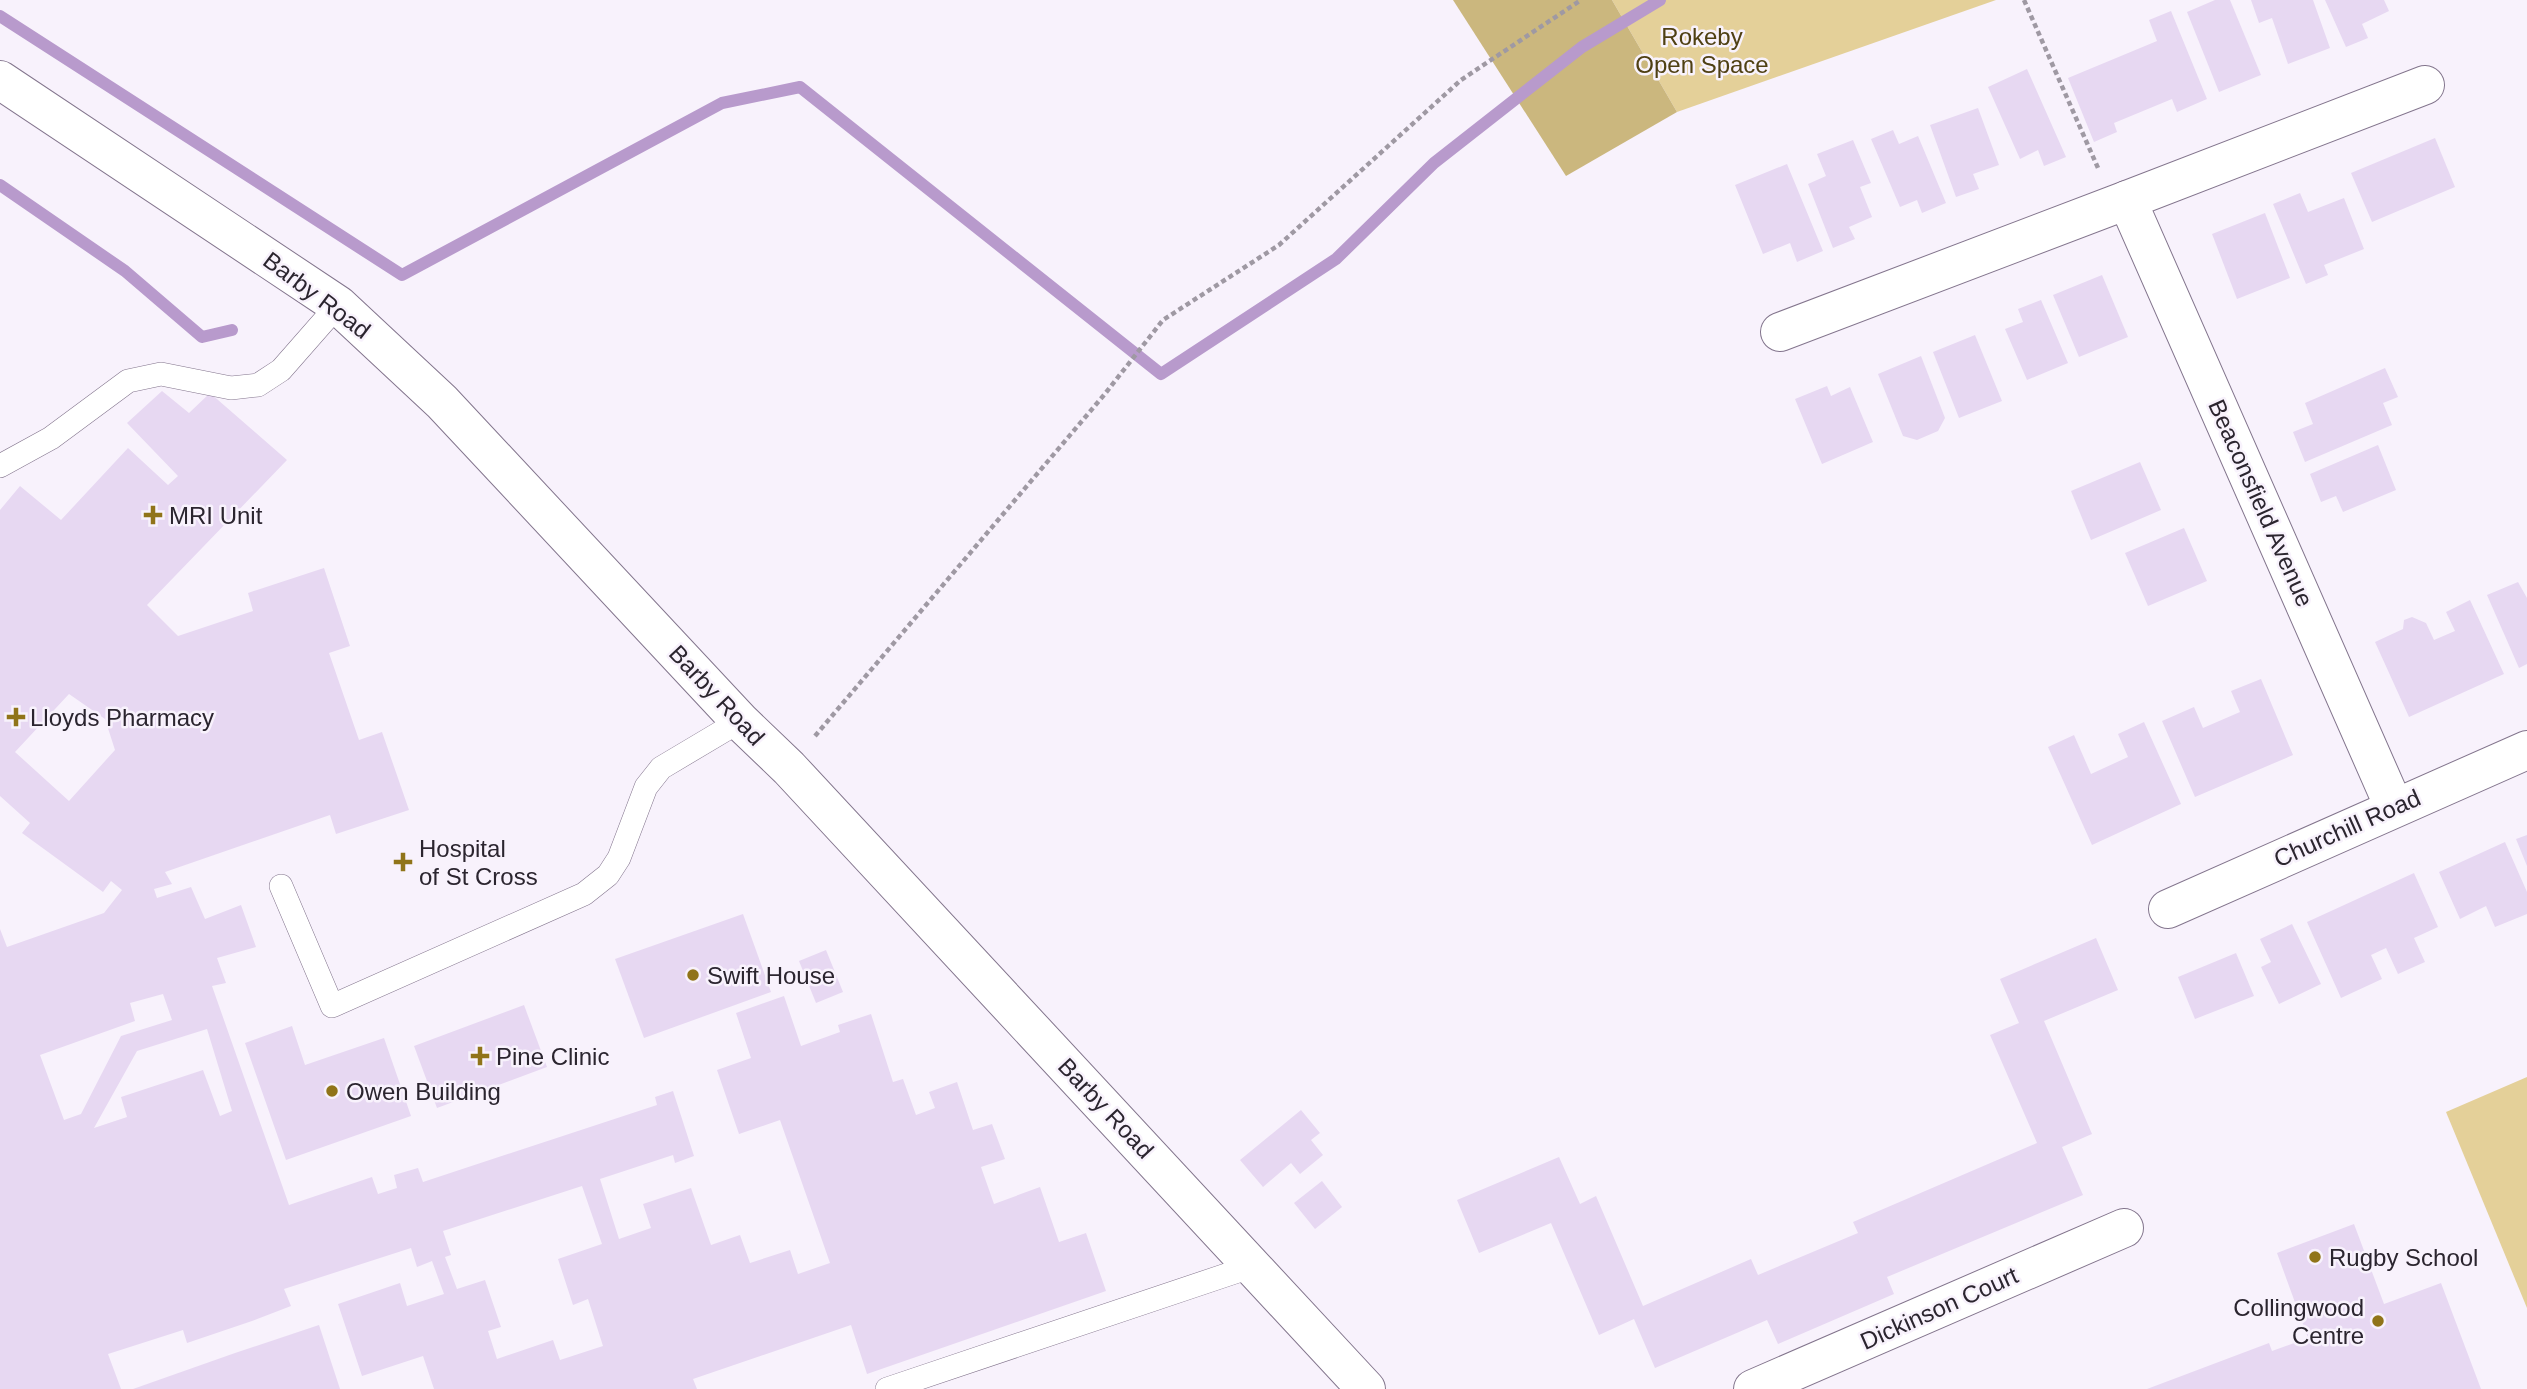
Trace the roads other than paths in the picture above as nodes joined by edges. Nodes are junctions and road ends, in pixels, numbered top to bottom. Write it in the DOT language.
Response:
graph roads {
  1 [pos="0,80"];
  2 [pos="2425,85"];
  3 [pos="2120,202"];
  4 [pos="338,305"];
  5 [pos="1780,332"];
  6 [pos="0,466"];
  7 [pos="740,721"];
  8 [pos="2527,750"];
  9 [pos="2394,807"];
  10 [pos="281,886"];
  11 [pos="2168,909"];
  12 [pos="2124,1228"];
  13 [pos="1253,1266"];
  14 [pos="887,1389"];
  15 [pos="1366,1389"];
  16 [pos="1753,1389"];
  1 -- 4 [label="street, Barby Road"];
  2 -- 3 [label="street"];
  3 -- 5 [label="street"];
  3 -- 9 [label="street, Beaconsfield Avenue"];
  4 -- 6 [label="lane"];
  4 -- 7 [label="street, Barby Road"];
  7 -- 10 [label="lane"];
  7 -- 13 [label="street, Barby Road"];
  8 -- 9 [label="street, Churchill Road"];
  9 -- 11 [label="street, Churchill Road"];
  12 -- 16 [label="street, Dickinson Court"];
  13 -- 14 [label="lane"];
  13 -- 15 [label="street, Barby Road"];
}
